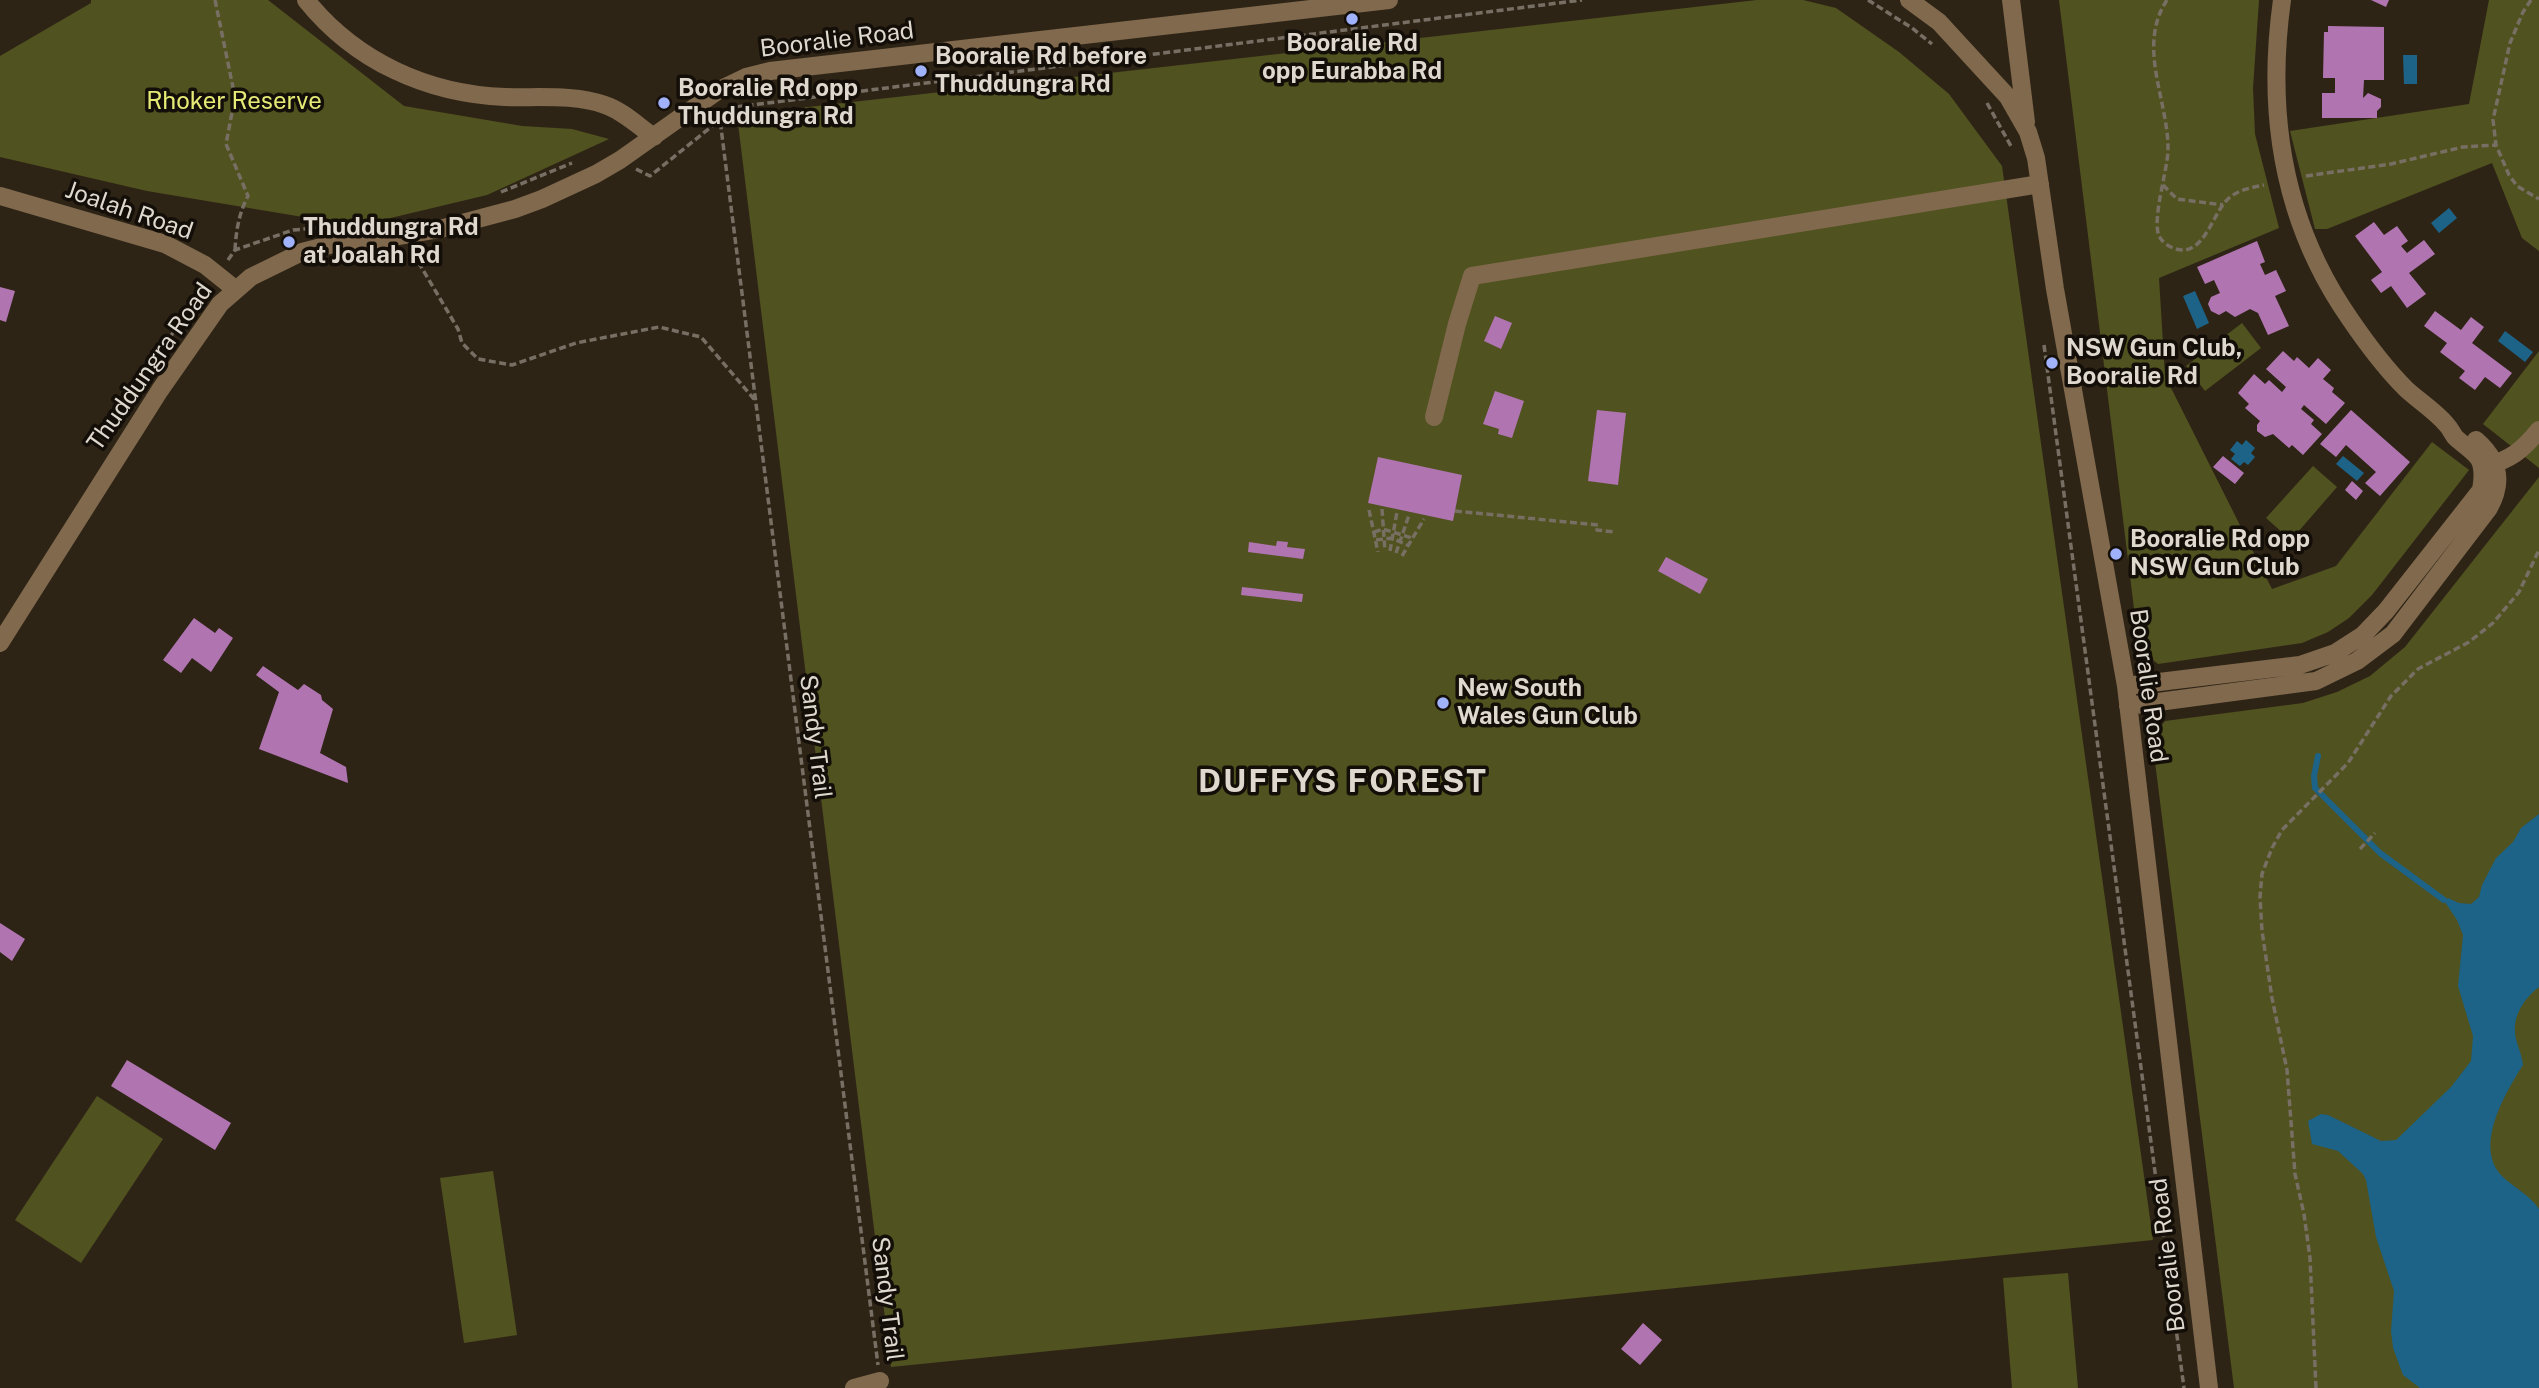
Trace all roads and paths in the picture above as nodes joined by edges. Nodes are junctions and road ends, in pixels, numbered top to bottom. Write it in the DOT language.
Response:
graph roads {
  1 [pos="215,0"];
  2 [pos="306,0"];
  3 [pos="1389,0"];
  4 [pos="1582,0"];
  5 [pos="1868,0"];
  6 [pos="1909,0"];
  7 [pos="2011,0"];
  8 [pos="2167,0"];
  9 [pos="2282,0"];
  10 [pos="2531,0"];
  11 [pos="1283,7"];
  12 [pos="1941,51"];
  13 [pos="719,90"];
  14 [pos="1984,99"];
  15 [pos="719,120"];
  16 [pos="2028,132"];
  17 [pos="654,137"];
  18 [pos="2496,145"];
  19 [pos="620,160"];
  20 [pos="576,161"];
  21 [pos="2306,176"];
  22 [pos="2031,185"];
  23 [pos="2163,185"];
  24 [pos="2264,185"];
  25 [pos="493,195"];
  26 [pos="0,196"];
  27 [pos="2539,199"];
  28 [pos="2223,205"];
  29 [pos="318,228"];
  30 [pos="403,236"];
  31 [pos="235,250"];
  32 [pos="219,274"];
  33 [pos="235,289"];
  34 [pos="2044,345"];
  35 [pos="159,356"];
  36 [pos="755,401"];
  37 [pos="1434,417"];
  38 [pos="2539,430"];
  39 [pos="2489,466"];
  40 [pos="1382,509"];
  41 [pos="1369,510"];
  42 [pos="1455,511"];
  43 [pos="1397,512"];
  44 [pos="1409,515"];
  45 [pos="1424,519"];
  46 [pos="1383,529"];
  47 [pos="1394,531"];
  48 [pos="1614,531"];
  49 [pos="1374,532"];
  50 [pos="1402,533"];
  51 [pos="1384,538"];
  52 [pos="1392,538"];
  53 [pos="1413,538"];
  54 [pos="1376,540"];
  55 [pos="1400,541"];
  56 [pos="1408,545"];
  57 [pos="2539,550"];
  58 [pos="1378,552"];
  59 [pos="1396,553"];
  60 [pos="1402,556"];
  61 [pos="0,643"];
  62 [pos="2126,686"];
  63 [pos="2128,706"];
  64 [pos="2375,833"];
  65 [pos="2360,849"];
  66 [pos="880,1381"];
  67 [pos="854,1388"];
  68 [pos="2184,1388"];
  69 [pos="2209,1388"];
  70 [pos="2316,1388"];
  1 -- 31 [label="path"];
  2 -- 17 [label="street"];
  3 -- 11 [label="street, Booralie Road"];
  4 -- 15 [label="path"];
  5 -- 12 [label="path"];
  6 -- 16 [label="street, Booralie Road"];
  7 -- 16 [label="street"];
  8 -- 23 [label="path"];
  9 -- 39 [label="street"];
  10 -- 18 [label="path"];
  11 -- 13 [label="street, Booralie Road"];
  13 -- 15 [label="path, Sandy Trail"];
  13 -- 17 [label="street, Booralie Road"];
  14 -- 22 [label="path"];
  15 -- 19 [label="path"];
  15 -- 36 [label="path, Sandy Trail"];
  16 -- 22 [label="street, Booralie Road"];
  17 -- 19 [label="street, Thuddungra Road"];
  18 -- 21 [label="path"];
  18 -- 27 [label="path"];
  19 -- 30 [label="street, Thuddungra Road"];
  20 -- 25 [label="path"];
  22 -- 37 [label="street"];
  22 -- 62 [label="street, Booralie Road"];
  23 -- 28 [label="path"];
  23 -- 28 [label="path"];
  24 -- 28 [label="path"];
  26 -- 32 [label="street, Joalah Road"];
  29 -- 31 [label="path"];
  30 -- 33 [label="street, Thuddungra Road"];
  30 -- 36 [label="path"];
  31 -- 32 [label="path"];
  32 -- 33 [label="street, Joalah Road"];
  32 -- 35 [label="path"];
  33 -- 61 [label="street, Thuddungra Road"];
  34 -- 68 [label="path"];
  36 -- 66 [label="path, Sandy Trail"];
  38 -- 39 [label="street"];
  39 -- 62 [label="street"];
  39 -- 63 [label="street"];
  40 -- 46 [label="path"];
  41 -- 49 [label="path"];
  42 -- 48 [label="path"];
  43 -- 47 [label="path"];
  44 -- 50 [label="path"];
  45 -- 53 [label="path"];
  46 -- 47 [label="path"];
  46 -- 49 [label="path"];
  46 -- 51 [label="path"];
  47 -- 50 [label="path"];
  47 -- 52 [label="path"];
  49 -- 54 [label="path"];
  50 -- 53 [label="path"];
  50 -- 55 [label="path"];
  51 -- 52 [label="path"];
  51 -- 52 [label="path"];
  51 -- 54 [label="path"];
  52 -- 55 [label="path"];
  53 -- 56 [label="path"];
  54 -- 58 [label="path"];
  55 -- 56 [label="path"];
  55 -- 59 [label="path"];
  56 -- 60 [label="path"];
  57 -- 70 [label="path"];
  62 -- 63 [label="street, Booralie Road"];
  63 -- 69 [label="street, Booralie Road"];
  64 -- 65 [label="path"];
  66 -- 67 [label="street"];
}
